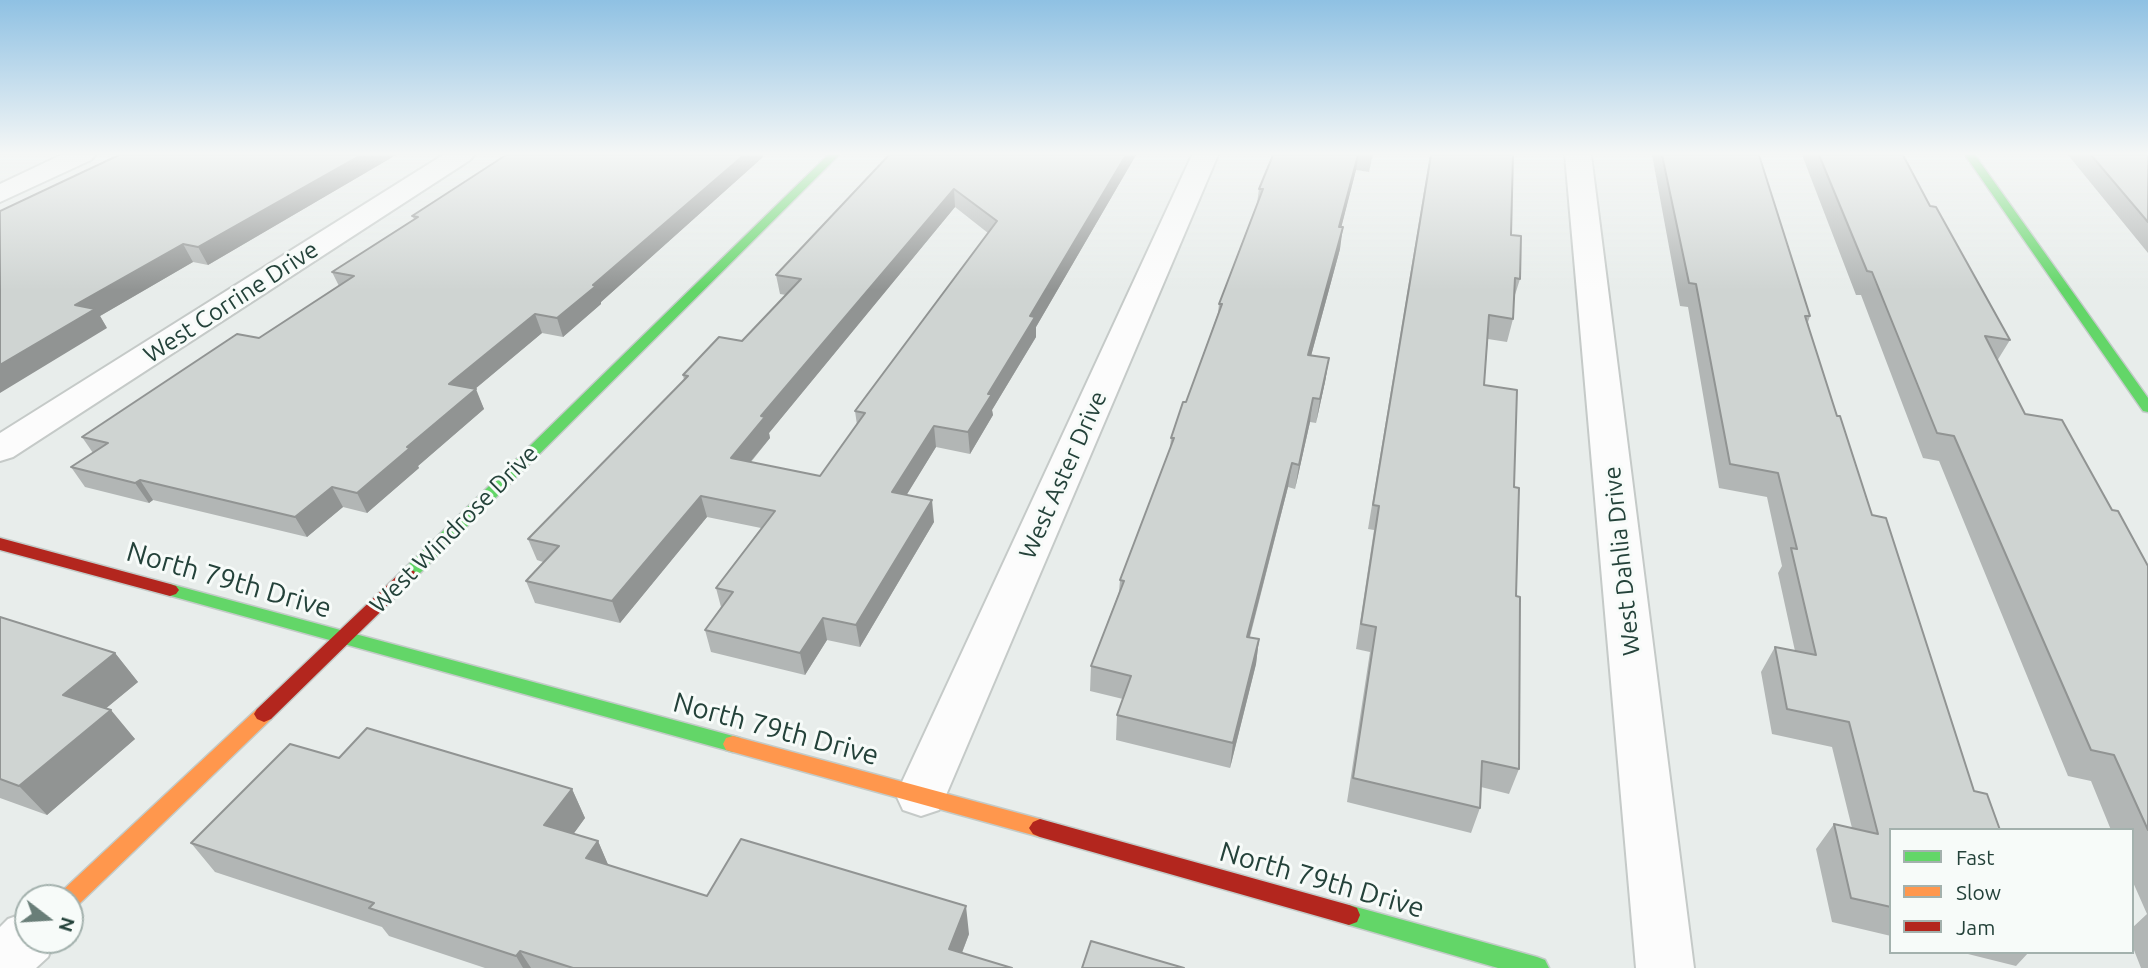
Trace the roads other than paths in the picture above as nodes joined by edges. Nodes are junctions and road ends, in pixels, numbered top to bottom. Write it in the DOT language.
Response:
graph roads {
  1 [pos="390,200"];
  2 [pos="788,200"];
  3 [pos="1185,200"];
  4 [pos="1583,200"];
  5 [pos="2002,200"];
  6 [pos="2148,408"];
  7 [pos="0,449"];
  8 [pos="0,544"];
  9 [pos="343,639"];
  10 [pos="921,795"];
  11 [pos="84,885"];
  12 [pos="14,952"];
  13 [pos="0,965"];
  14 [pos="1536,968"];
  15 [pos="1665,968"];
  1 -- 7 [label="street, West Corrine Drive"];
  2 -- 9 [label="street, West Windrose Drive"];
  3 -- 10 [label="street, West Aster Drive"];
  4 -- 15 [label="street, West Dahlia Drive"];
  5 -- 6 [label="street"];
  8 -- 9 [label="street, North 79th Drive"];
  9 -- 10 [label="street, North 79th Drive"];
  9 -- 11 [label="street, West Windrose Drive"];
  10 -- 14 [label="street, North 79th Drive"];
  12 -- 13 [label="street"];
}
